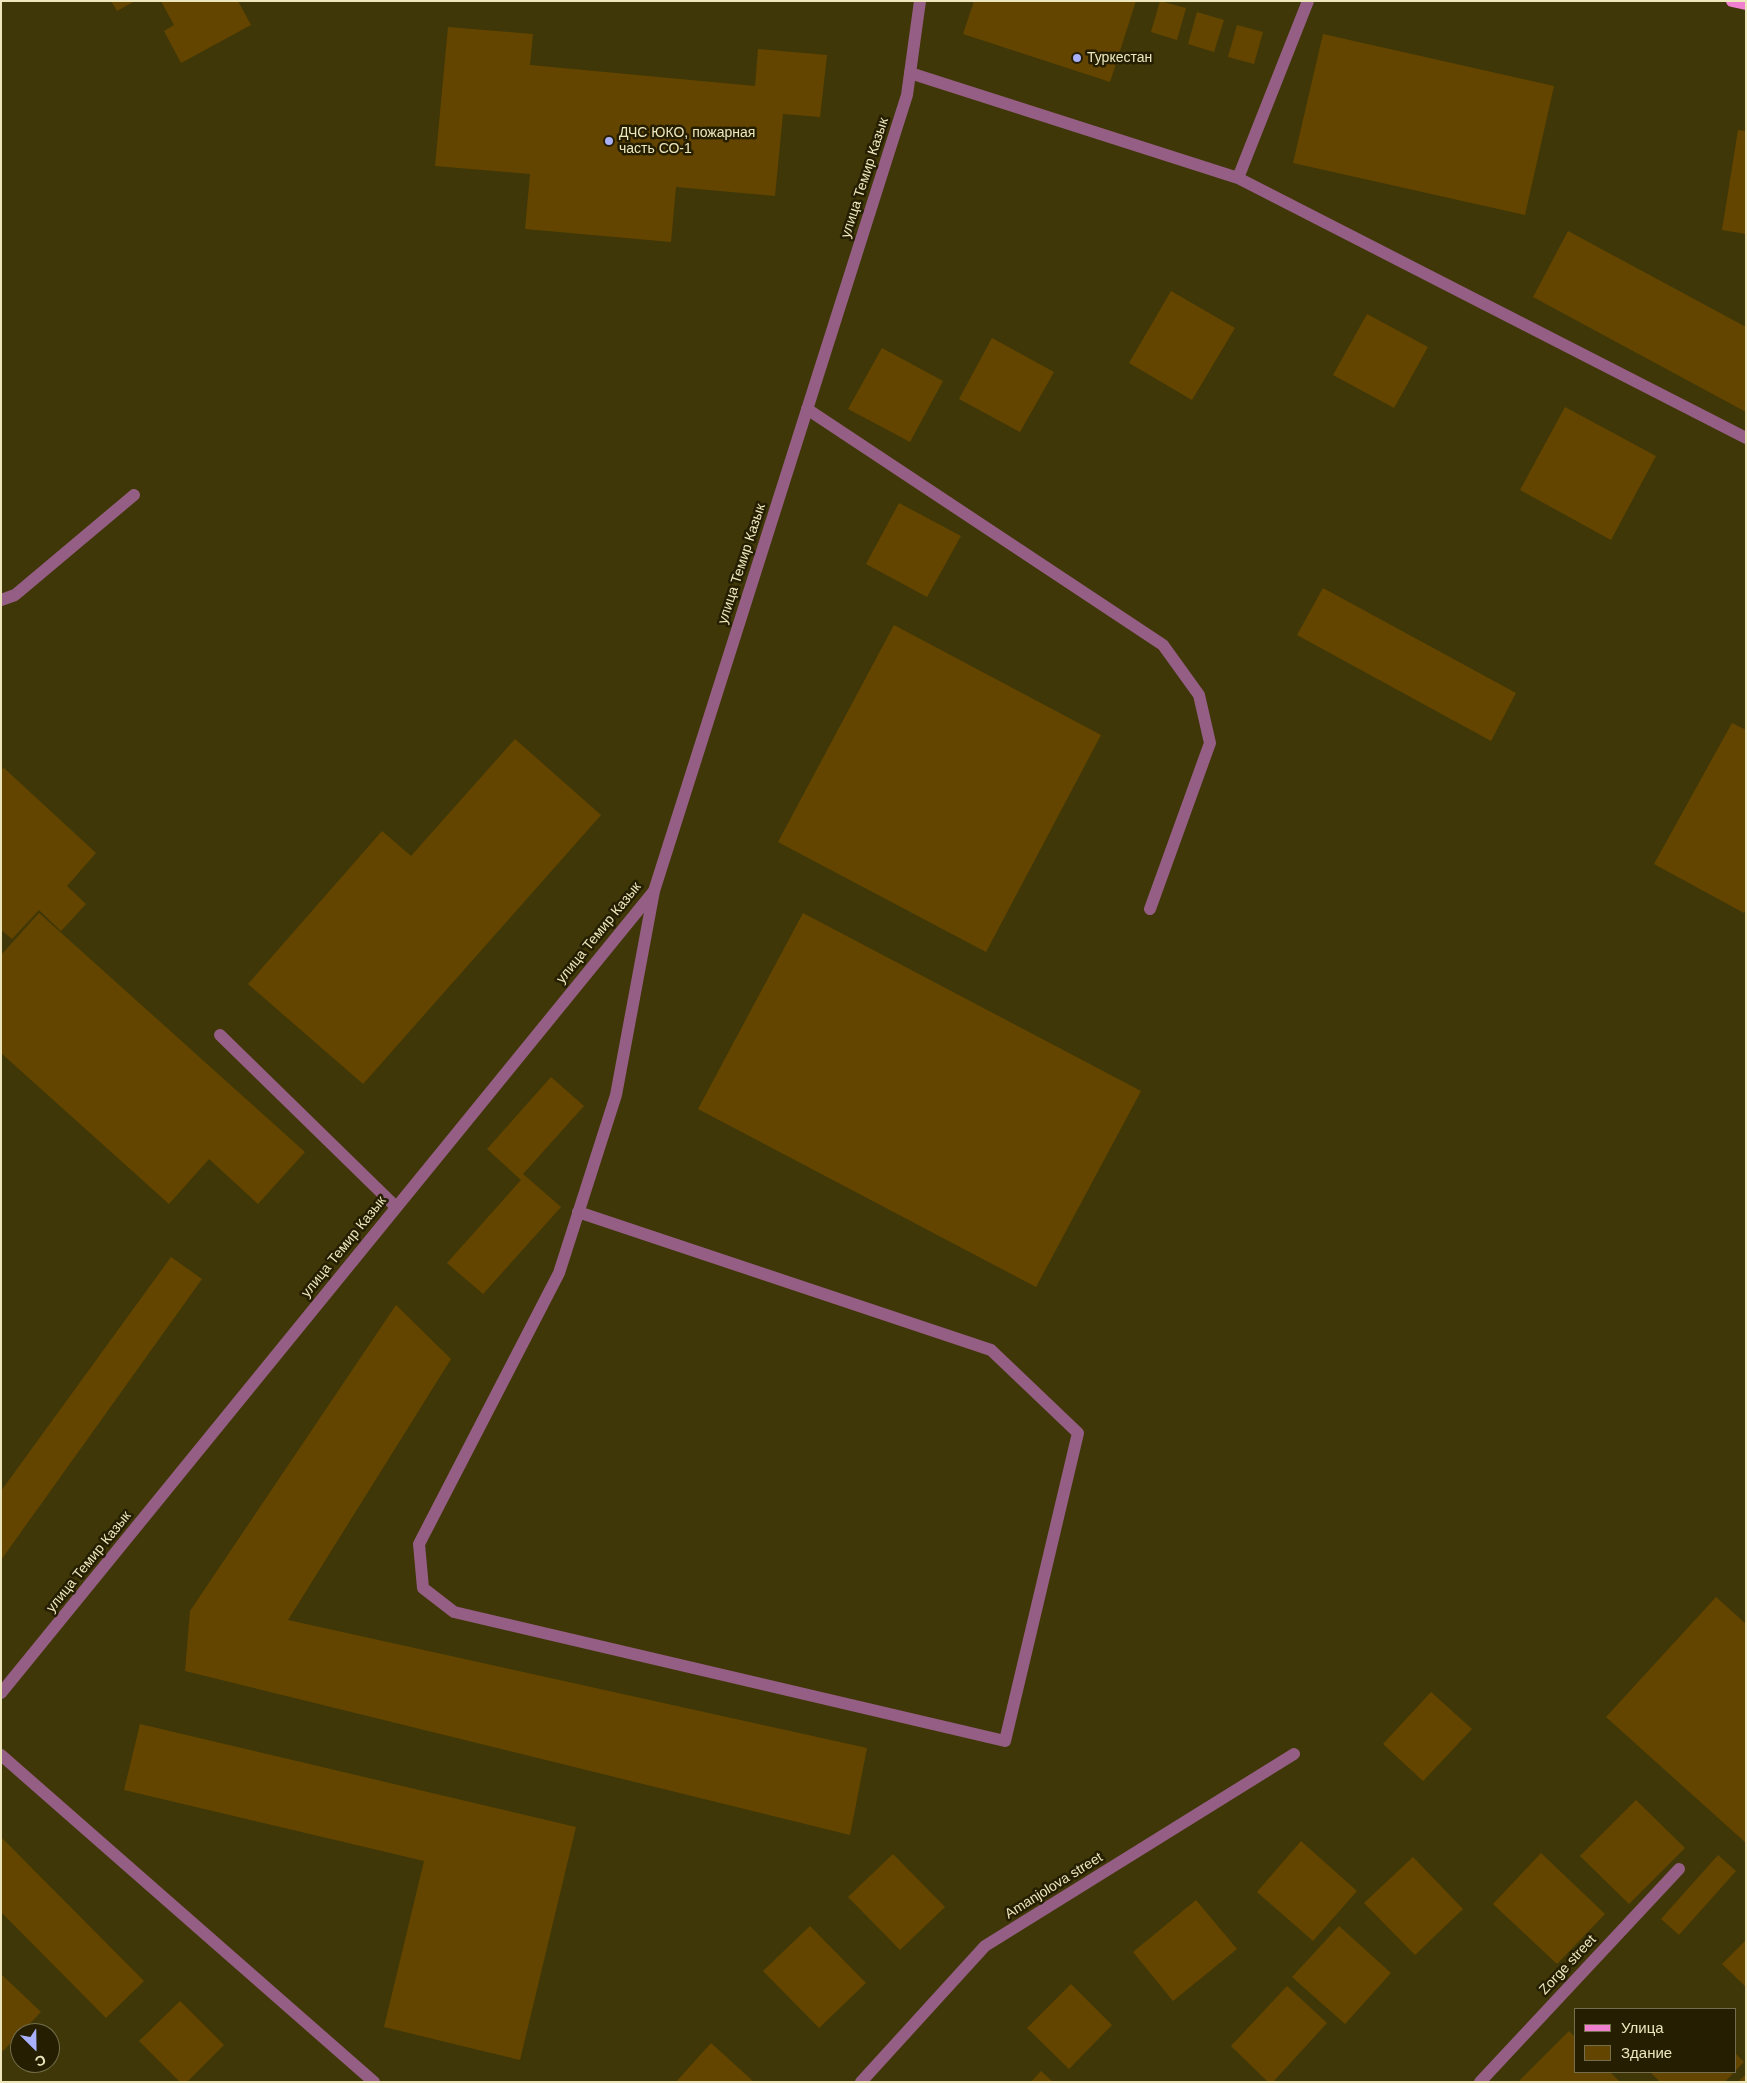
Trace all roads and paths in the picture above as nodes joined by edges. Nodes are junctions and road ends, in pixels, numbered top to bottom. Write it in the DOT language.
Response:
graph roads {
  1 [pos="920,1"];
  2 [pos="1308,1"];
  3 [pos="1732,1"];
  4 [pos="1746,4"];
  5 [pos="910,73"];
  6 [pos="1238,178"];
  7 [pos="807,409"];
  8 [pos="1746,438"];
  9 [pos="134,495"];
  10 [pos="1,600"];
  11 [pos="654,891"];
  12 [pos="1150,909"];
  13 [pos="220,1035"];
  14 [pos="396,1207"];
  15 [pos="578,1212"];
  16 [pos="1,1693"];
  17 [pos="1294,1754"];
  18 [pos="1,1755"];
  19 [pos="1679,1869"];
  20 [pos="374,2082"];
  21 [pos="861,2082"];
  22 [pos="1480,2082"];
  1 -- 5 [label="street, улица Темир Казык"];
  2 -- 6 [label="street"];
  3 -- 4 [label="main road"];
  5 -- 6 [label="street"];
  5 -- 7 [label="street, улица Темир Казык"];
  6 -- 8 [label="street"];
  7 -- 11 [label="street, улица Темир Казык"];
  7 -- 12 [label="street"];
  9 -- 10 [label="street"];
  11 -- 14 [label="street, улица Темир Казык"];
  11 -- 15 [label="street"];
  13 -- 14 [label="street"];
  14 -- 16 [label="street, улица Темир Казык"];
  15 -- 15 [label="street"];
  17 -- 21 [label="street, Amanjolova street"];
  18 -- 20 [label="street"];
  19 -- 22 [label="street, Zorge street"];
}
